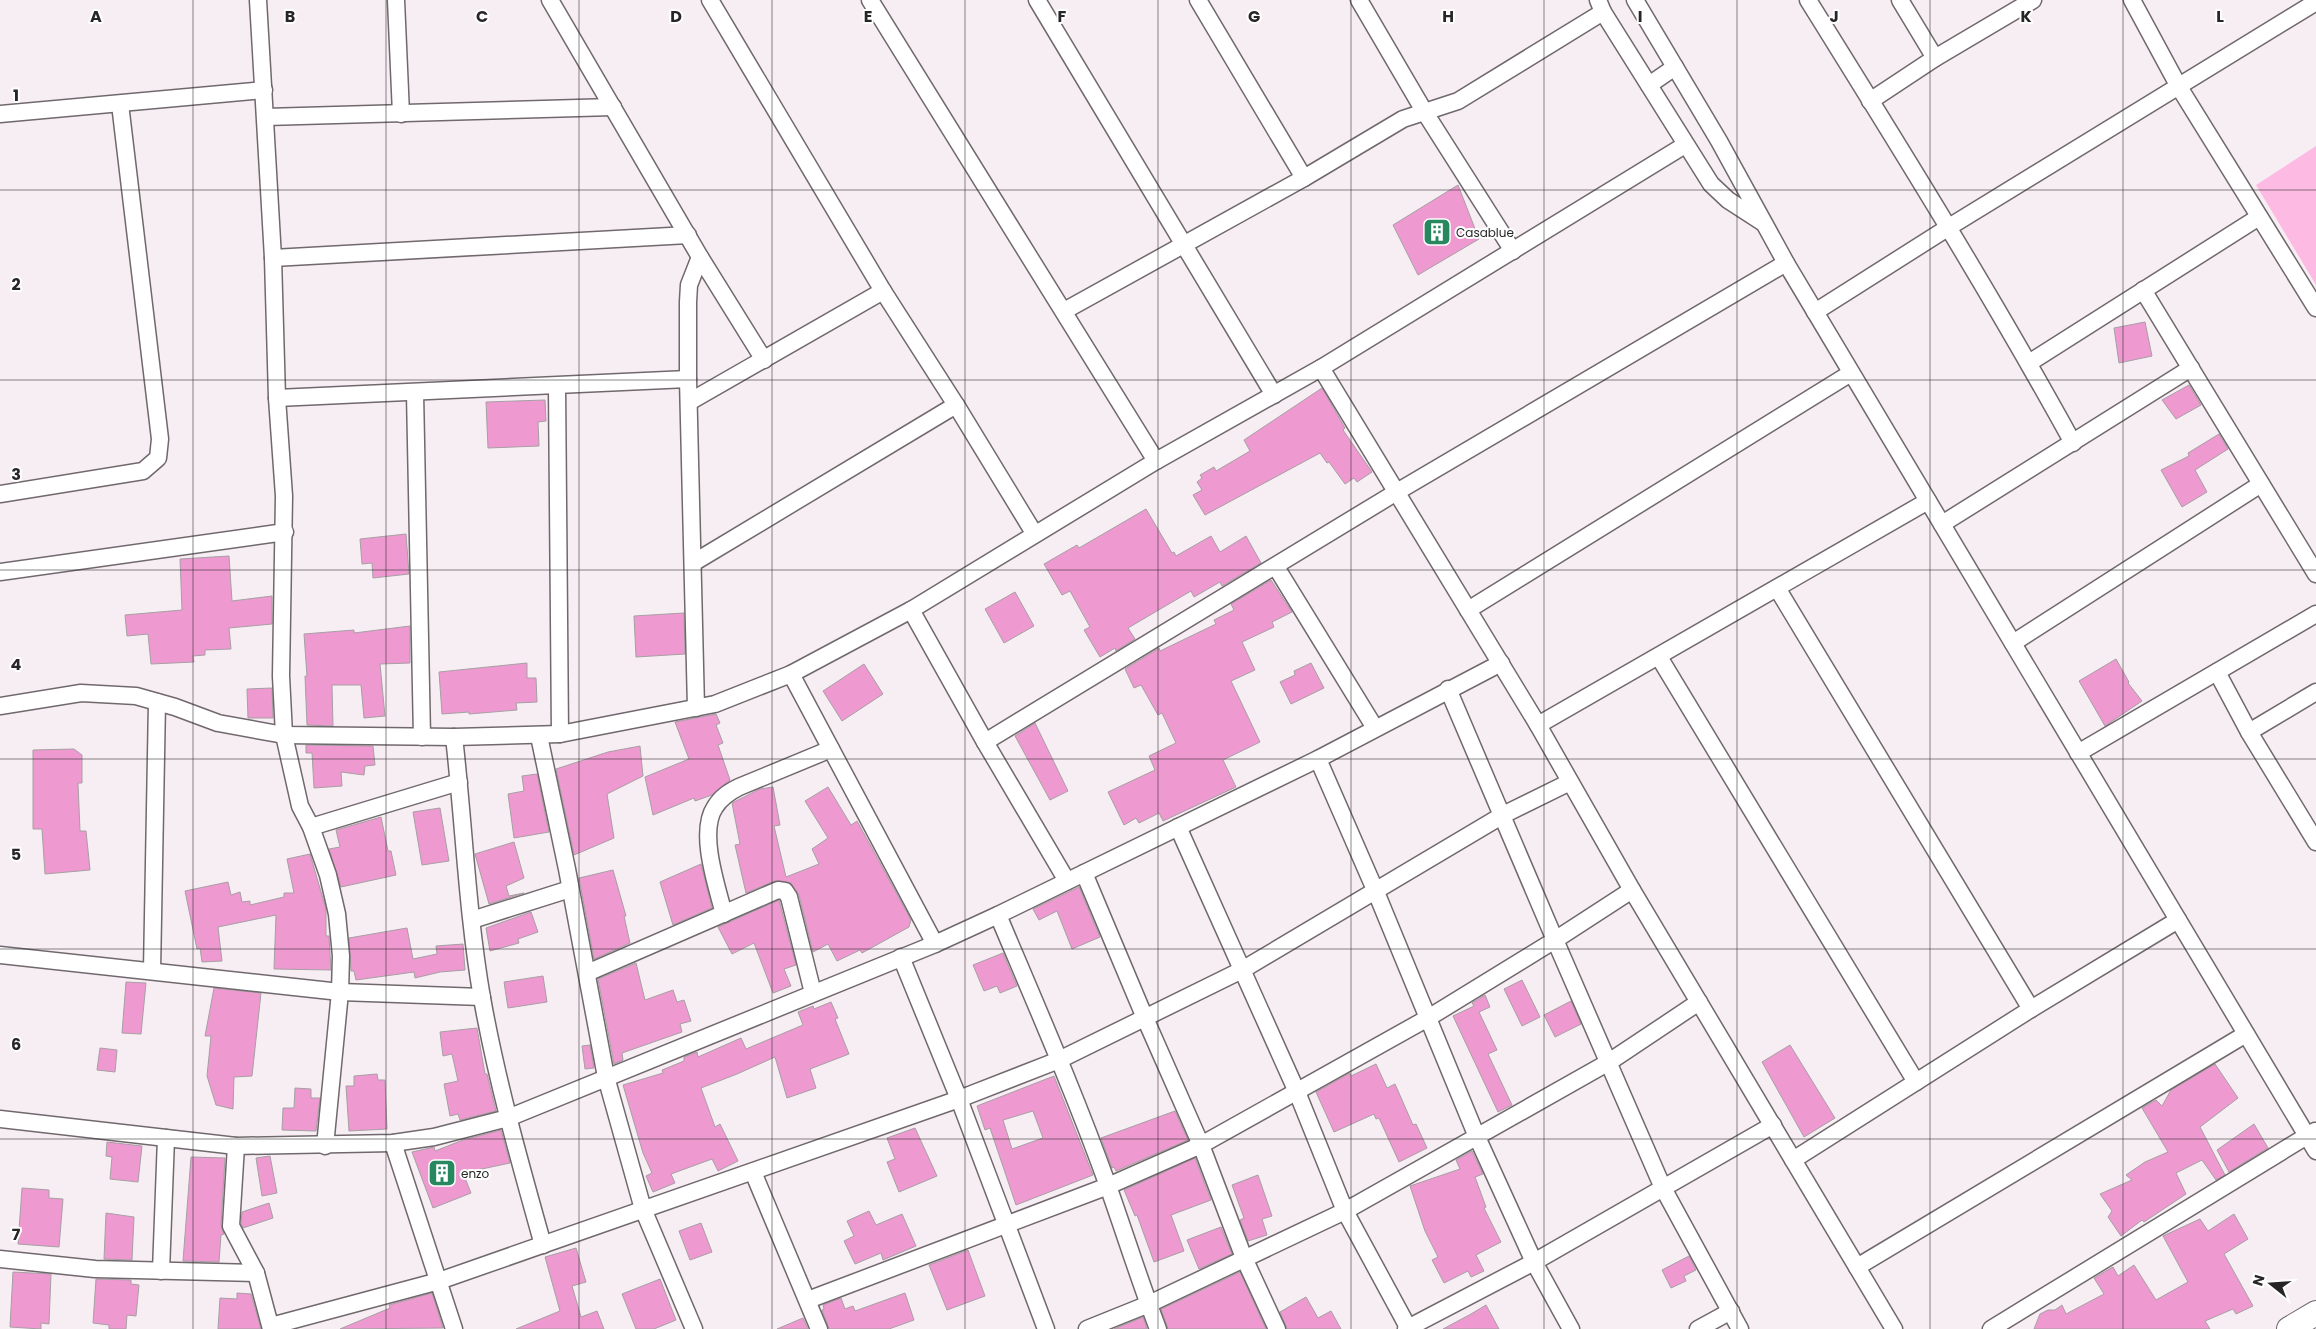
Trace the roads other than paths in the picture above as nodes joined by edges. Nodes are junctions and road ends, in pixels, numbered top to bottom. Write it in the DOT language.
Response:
graph roads {
  1 [pos="258,0"];
  2 [pos="396,0"];
  3 [pos="550,0"];
  4 [pos="710,0"];
  5 [pos="870,0"];
  6 [pos="1036,0"];
  7 [pos="1198,0"];
  8 [pos="1635,0"];
  9 [pos="1808,0"];
  10 [pos="1900,0"];
  11 [pos="2033,0"];
  12 [pos="2132,0"];
  13 [pos="1361,1"];
  14 [pos="2316,2"];
  15 [pos="1600,6"];
  16 [pos="1935,58"];
  17 [pos="1675,67"];
  18 [pos="1649,85"];
  19 [pos="2179,87"];
  20 [pos="264,90"];
  21 [pos="1870,100"];
  22 [pos="120,104"];
  23 [pos="613,107"];
  24 [pos="1424,111"];
  25 [pos="0,114"];
  26 [pos="400,114"];
  27 [pos="266,116"];
  28 [pos="1685,145"];
  29 [pos="1304,178"];
  30 [pos="2259,217"];
  31 [pos="1764,224"];
  32 [pos="1949,227"];
  33 [pos="688,235"];
  34 [pos="1183,246"];
  35 [pos="1513,251"];
  36 [pos="700,257"];
  37 [pos="273,258"];
  38 [pos="1786,263"];
  39 [pos="2143,290"];
  40 [pos="883,291"];
  41 [pos="2316,308"];
  42 [pos="1064,311"];
  43 [pos="1815,312"];
  44 [pos="764,360"];
  45 [pos="2029,363"];
  46 [pos="1321,368"];
  47 [pos="2191,368"];
  48 [pos="1851,373"];
  49 [pos="688,379"];
  50 [pos="557,386"];
  51 [pos="415,393"];
  52 [pos="1274,395"];
  53 [pos="277,398"];
  54 [pos="688,402"];
  55 [pos="956,406"];
  56 [pos="2072,443"];
  57 [pos="1156,461"];
  58 [pos="2261,484"];
  59 [pos="1395,493"];
  60 [pos="0,494"];
  61 [pos="1928,500"];
  62 [pos="1942,524"];
  63 [pos="285,532"];
  64 [pos="1034,533"];
  65 [pos="693,563"];
  66 [pos="1276,567"];
  67 [pos="0,572"];
  68 [pos="2316,574"];
  69 [pos="1777,588"];
  70 [pos="911,610"];
  71 [pos="1468,610"];
  72 [pos="2316,614"];
  73 [pos="2013,643"];
  74 [pos="1659,657"];
  75 [pos="1501,663"];
  76 [pos="2217,672"];
  77 [pos="791,674"];
  78 [pos="1448,689"];
  79 [pos="2316,692"];
  80 [pos="157,702"];
  81 [pos="0,706"];
  82 [pos="696,708"];
  83 [pos="1538,725"];
  84 [pos="1375,728"];
  85 [pos="2248,732"];
  86 [pos="284,734"];
  87 [pos="560,734"];
  88 [pos="422,736"];
  89 [pos="539,736"];
  90 [pos="454,737"];
  91 [pos="985,742"];
  92 [pos="831,749"];
  93 [pos="2078,753"];
  94 [pos="1318,759"];
  95 [pos="459,782"];
  96 [pos="1570,782"];
  97 [pos="1503,815"];
  98 [pos="311,827"];
  99 [pos="1178,827"];
  100 [pos="2316,842"];
  101 [pos="1084,873"];
  102 [pos="1067,881"];
  103 [pos="570,889"];
  104 [pos="1632,890"];
  105 [pos="1376,892"];
  106 [pos="724,914"];
  107 [pos="998,915"];
  108 [pos="472,920"];
  109 [pos="2178,920"];
  110 [pos="1555,940"];
  111 [pos="934,944"];
  112 [pos="0,955"];
  113 [pos="901,957"];
  114 [pos="1242,970"];
  115 [pos="152,971"];
  116 [pos="587,973"];
  117 [pos="340,992"];
  118 [pos="813,993"];
  119 [pos="482,997"];
  120 [pos="1699,1002"];
  121 [pos="2031,1009"];
  122 [pos="1145,1018"];
  123 [pos="1428,1018"];
  124 [pos="2246,1034"];
  125 [pos="1059,1060"];
  126 [pos="1608,1062"];
  127 [pos="606,1077"];
  128 [pos="1916,1082"];
  129 [pos="1297,1092"];
  130 [pos="959,1099"];
  131 [pos="508,1118"];
  132 [pos="0,1119"];
  133 [pos="1773,1125"];
  134 [pos="2311,1133"];
  135 [pos="1478,1137"];
  136 [pos="166,1138"];
  137 [pos="393,1144"];
  138 [pos="1201,1145"];
  139 [pos="236,1146"];
  140 [pos="325,1146"];
  141 [pos="2316,1151"];
  142 [pos="1793,1160"];
  143 [pos="753,1172"];
  144 [pos="1108,1186"];
  145 [pos="1663,1188"];
  146 [pos="643,1209"];
  147 [pos="1345,1211"];
  148 [pos="1006,1226"];
  149 [pos="543,1245"];
  150 [pos="1244,1258"];
  151 [pos="0,1259"];
  152 [pos="1534,1262"];
  153 [pos="1857,1267"];
  154 [pos="161,1271"];
  155 [pos="256,1274"];
  156 [pos="439,1281"];
  157 [pos="808,1300"];
  158 [pos="1149,1304"];
  159 [pos="1731,1311"];
  160 [pos="2316,1313"];
  161 [pos="271,1328"];
  162 [pos="692,1328"];
  163 [pos="1408,1328"];
  164 [pos="454,1329"];
  165 [pos="819,1329"];
  166 [pos="1046,1329"];
  167 [pos="1087,1329"];
  168 [pos="1158,1329"];
  169 [pos="1277,1329"];
  170 [pos="1571,1329"];
  171 [pos="1698,1329"];
  172 [pos="1740,1329"];
  173 [pos="1894,1329"];
  174 [pos="1990,1329"];
  175 [pos="2289,1329"];
  1 -- 20 [label="street"];
  2 -- 26 [label="street"];
  3 -- 23 [label="street"];
  4 -- 40 [label="street"];
  5 -- 42 [label="street"];
  6 -- 34 [label="street"];
  7 -- 29 [label="street"];
  8 -- 17 [label="street"];
  9 -- 21 [label="street"];
  10 -- 16 [label="street"];
  11 -- 16 [label="street"];
  12 -- 19 [label="street"];
  13 -- 24 [label="street"];
  14 -- 19 [label="street"];
  15 -- 18 [label="street"];
  15 -- 24 [label="street"];
  16 -- 21 [label="street"];
  17 -- 18 [label="street"];
  17 -- 31 [label="street"];
  18 -- 28 [label="street"];
  19 -- 30 [label="street"];
  19 -- 32 [label="street"];
  20 -- 22 [label="street"];
  20 -- 27 [label="street"];
  21 -- 32 [label="street"];
  22 -- 25 [label="street"];
  22 -- 60 [label="street"];
  23 -- 26 [label="street"];
  23 -- 33 [label="street"];
  24 -- 29 [label="street"];
  24 -- 35 [label="street"];
  26 -- 27 [label="street"];
  27 -- 37 [label="street"];
  28 -- 31 [label="street"];
  28 -- 35 [label="street"];
  29 -- 34 [label="street"];
  30 -- 39 [label="street"];
  30 -- 41 [label="street"];
  31 -- 38 [label="street"];
  32 -- 43 [label="street"];
  32 -- 45 [label="street"];
  33 -- 36 [label="street"];
  33 -- 37 [label="street"];
  34 -- 42 [label="street"];
  34 -- 52 [label="street"];
  35 -- 46 [label="street"];
  36 -- 44 [label="street"];
  36 -- 49 [label="street"];
  37 -- 53 [label="street"];
  38 -- 43 [label="street"];
  38 -- 59 [label="street"];
  39 -- 45 [label="street"];
  39 -- 47 [label="street"];
  40 -- 44 [label="street"];
  40 -- 55 [label="street"];
  42 -- 57 [label="street"];
  43 -- 48 [label="street"];
  44 -- 54 [label="street"];
  45 -- 56 [label="street"];
  46 -- 52 [label="street"];
  46 -- 59 [label="street"];
  47 -- 56 [label="street"];
  47 -- 58 [label="street"];
  48 -- 61 [label="street"];
  48 -- 71 [label="street"];
  49 -- 50 [label="street"];
  49 -- 54 [label="street"];
  50 -- 51 [label="street"];
  50 -- 87 [label="street"];
  51 -- 53 [label="street"];
  51 -- 88 [label="street"];
  52 -- 57 [label="street"];
  53 -- 63 [label="street"];
  54 -- 65 [label="street"];
  55 -- 64 [label="street"];
  55 -- 65 [label="street"];
  56 -- 62 [label="street"];
  57 -- 64 [label="street"];
  58 -- 68 [label="street"];
  58 -- 73 [label="street"];
  59 -- 66 [label="street"];
  59 -- 71 [label="street"];
  61 -- 62 [label="street"];
  61 -- 69 [label="street"];
  62 -- 73 [label="street"];
  63 -- 67 [label="street"];
  63 -- 86 [label="street"];
  64 -- 70 [label="street"];
  65 -- 82 [label="street"];
  66 -- 84 [label="street"];
  66 -- 91 [label="street"];
  69 -- 74 [label="street"];
  69 -- 121 [label="street"];
  70 -- 77 [label="street"];
  70 -- 91 [label="street"];
  71 -- 75 [label="street"];
  72 -- 76 [label="street"];
  73 -- 93 [label="street"];
  74 -- 83 [label="street"];
  74 -- 128 [label="street"];
  75 -- 78 [label="street"];
  75 -- 83 [label="street"];
  76 -- 85 [label="street"];
  76 -- 93 [label="street"];
  77 -- 82 [label="street"];
  77 -- 92 [label="street"];
  78 -- 84 [label="street"];
  78 -- 97 [label="street"];
  79 -- 85 [label="street"];
  80 -- 81 [label="street"];
  80 -- 86 [label="street"];
  80 -- 115 [label="street"];
  82 -- 87 [label="street"];
  83 -- 96 [label="street"];
  84 -- 94 [label="street"];
  85 -- 100 [label="street"];
  86 -- 88 [label="street"];
  86 -- 98 [label="street"];
  87 -- 89 [label="street"];
  88 -- 90 [label="street"];
  89 -- 90 [label="street"];
  89 -- 103 [label="street"];
  90 -- 95 [label="street"];
  91 -- 102 [label="street"];
  92 -- 106 [label="street"];
  92 -- 111 [label="street"];
  93 -- 109 [label="street"];
  94 -- 99 [label="street"];
  94 -- 105 [label="street"];
  95 -- 98 [label="street"];
  95 -- 108 [label="street"];
  96 -- 97 [label="street"];
  96 -- 104 [label="street"];
  97 -- 105 [label="street"];
  97 -- 110 [label="street"];
  98 -- 117 [label="street"];
  99 -- 101 [label="street"];
  99 -- 114 [label="street"];
  101 -- 102 [label="street"];
  101 -- 122 [label="street"];
  102 -- 107 [label="street"];
  103 -- 108 [label="street"];
  103 -- 116 [label="street"];
  104 -- 110 [label="street"];
  104 -- 120 [label="street"];
  105 -- 114 [label="street"];
  105 -- 123 [label="street"];
  106 -- 116 [label="street"];
  106 -- 118 [label="street"];
  107 -- 111 [label="street"];
  107 -- 125 [label="street"];
  108 -- 119 [label="street"];
  109 -- 121 [label="street"];
  109 -- 124 [label="street"];
  110 -- 123 [label="street"];
  110 -- 126 [label="street"];
  111 -- 113 [label="street"];
  112 -- 115 [label="street"];
  113 -- 118 [label="street"];
  113 -- 130 [label="street"];
  114 -- 122 [label="street"];
  114 -- 129 [label="street"];
  115 -- 117 [label="street"];
  116 -- 127 [label="street"];
  117 -- 119 [label="street"];
  117 -- 140 [label="street"];
  118 -- 127 [label="street"];
  119 -- 131 [label="street"];
  120 -- 126 [label="street"];
  120 -- 133 [label="street"];
  121 -- 128 [label="street"];
  122 -- 125 [label="street"];
  122 -- 138 [label="street"];
  123 -- 129 [label="street"];
  123 -- 135 [label="street"];
  124 -- 134 [label="street"];
  124 -- 153 [label="street"];
  125 -- 130 [label="street"];
  125 -- 144 [label="street"];
  126 -- 135 [label="street"];
  126 -- 145 [label="street"];
  127 -- 131 [label="street"];
  127 -- 146 [label="street"];
  128 -- 142 [label="street"];
  129 -- 138 [label="street"];
  129 -- 147 [label="street"];
  130 -- 143 [label="street"];
  130 -- 148 [label="street"];
  131 -- 137 [label="street"];
  131 -- 149 [label="street"];
  132 -- 136 [label="street"];
  133 -- 142 [label="street"];
  133 -- 145 [label="street"];
  134 -- 141 [label="street"];
  134 -- 174 [label="street"];
  135 -- 147 [label="street"];
  135 -- 152 [label="street"];
  136 -- 139 [label="street"];
  136 -- 154 [label="street"];
  137 -- 140 [label="street"];
  137 -- 156 [label="street"];
  138 -- 144 [label="street"];
  138 -- 150 [label="street"];
  139 -- 140 [label="street"];
  139 -- 155 [label="street"];
  142 -- 153 [label="street"];
  143 -- 146 [label="street"];
  143 -- 157 [label="street"];
  144 -- 148 [label="street"];
  144 -- 158 [label="street"];
  145 -- 152 [label="street"];
  145 -- 159 [label="street"];
  146 -- 149 [label="street"];
  146 -- 162 [label="street"];
  147 -- 150 [label="street"];
  147 -- 163 [label="street"];
  148 -- 157 [label="street"];
  148 -- 166 [label="street"];
  149 -- 156 [label="street"];
  150 -- 158 [label="street"];
  150 -- 169 [label="street"];
  151 -- 154 [label="street"];
  152 -- 163 [label="street"];
  152 -- 170 [label="street"];
  153 -- 173 [label="street"];
  154 -- 155 [label="street"];
  155 -- 161 [label="street"];
  156 -- 161 [label="street"];
  156 -- 164 [label="street"];
  157 -- 165 [label="street"];
  158 -- 167 [label="street"];
  158 -- 168 [label="street"];
  159 -- 171 [label="street"];
  159 -- 172 [label="street"];
  160 -- 175 [label="main road"];
}
